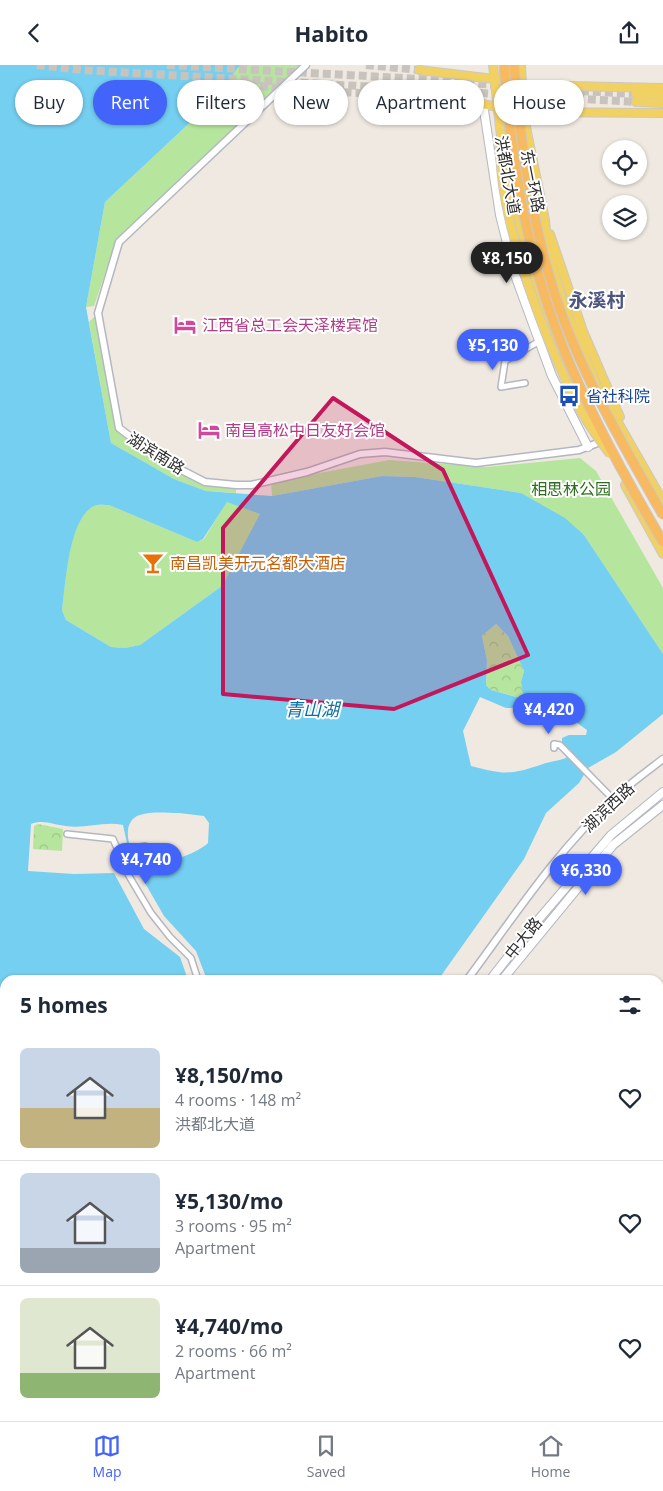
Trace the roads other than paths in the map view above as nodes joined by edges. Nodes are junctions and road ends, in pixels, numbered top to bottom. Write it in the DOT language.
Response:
graph roads {
  1 [pos="306,65"];
  2 [pos="493,65"];
  3 [pos="504,65"];
  4 [pos="514,65"];
  5 [pos="522,65"];
  6 [pos="419,70"];
  7 [pos="494,79"];
  8 [pos="499,80"];
  9 [pos="523,80"];
  10 [pos="584,85"];
  11 [pos="663,88"];
  12 [pos="663,95"];
  13 [pos="663,103"];
  14 [pos="484,111"];
  15 [pos="584,113"];
  16 [pos="663,113"];
  17 [pos="500,125"];
  18 [pos="526,125"];
  19 [pos="501,136"];
  20 [pos="545,220"];
  21 [pos="538,342"];
  22 [pos="525,383"];
  23 [pos="603,441"];
  24 [pos="588,447"];
  25 [pos="633,488"];
  26 [pos="663,496"];
  27 [pos="663,501"];
  28 [pos="663,515"];
  29 [pos="663,542"];
  30 [pos="663,554"];
  31 [pos="554,748"];
  32 [pos="663,759"];
  33 [pos="663,792"];
  34 [pos="613,799"];
  35 [pos="663,805"];
  36 [pos="67,834"];
  37 [pos="144,847"];
  38 [pos="122,850"];
  39 [pos="196,975"];
  40 [pos="471,975"];
  41 [pos="494,975"];
  42 [pos="506,975"];
  1 -- 24 [label="street, 湖滨南路"];
  2 -- 7 [label="main road, 洪都北大道"];
  3 -- 25 [label="highway, 东一环路, bridge"];
  4 -- 28 [label="highway, 东一环路, bridge"];
  5 -- 9 [label="main road, 洪都北大道"];
  6 -- 7 [label="main road"];
  7 -- 8 [label="main road"];
  10 -- 11 [label="main road"];
  12 -- 13 [label="main road"];
  14 -- 21 [label="main road"];
  15 -- 16 [label="main road"];
  17 -- 19 [label="main road, 洪都北大道"];
  18 -- 20 [label="main road, 洪都北大道"];
  19 -- 23 [label="main road, 洪都北大道"];
  19 -- 25 [label="main road, bridge"];
  20 -- 26 [label="main road"];
  20 -- 27 [label="main road, 洪都北大道"];
  21 -- 22 [label="street"];
  21 -- 24 [label="main road"];
  23 -- 24 [label="street, 湖滨南路"];
  23 -- 30 [label="main road, 洪都北大道"];
  25 -- 29 [label="highway, 东一环路, bridge"];
  31 -- 34 [label="street"];
  32 -- 34 [label="street, 湖滨西路"];
  33 -- 41 [label="main road, 中大路"];
  34 -- 40 [label="street, 湖滨西路"];
  35 -- 42 [label="main road, 中大路"];
  36 -- 38 [label="street"];
  37 -- 38 [label="street"];
  38 -- 39 [label="street"];
}
